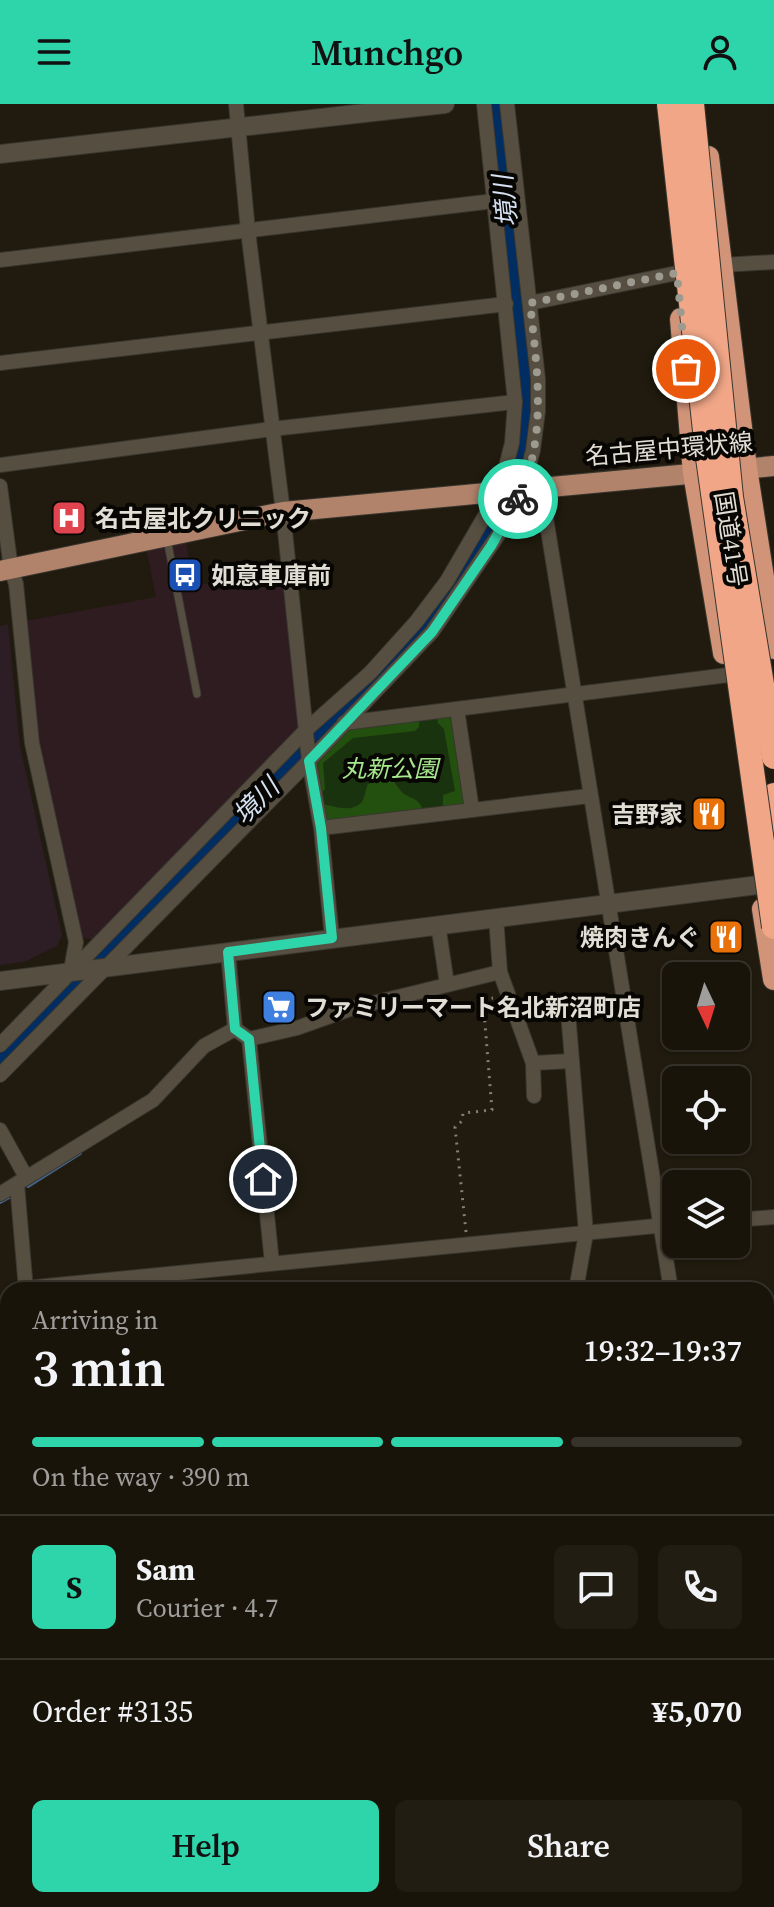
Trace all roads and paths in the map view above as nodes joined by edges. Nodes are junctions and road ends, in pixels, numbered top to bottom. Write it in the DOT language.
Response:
graph roads {
  1 [pos="236,104"];
  2 [pos="445,104"];
  3 [pos="484,104"];
  4 [pos="507,104"];
  5 [pos="659,104"];
  6 [pos="669,104"];
  7 [pos="692,104"];
  8 [pos="701,104"];
  9 [pos="708,104"];
  10 [pos="239,128"];
  11 [pos="0,154"];
  12 [pos="494,201"];
  13 [pos="248,231"];
  14 [pos="0,260"];
  15 [pos="680,262"];
  16 [pos="774,262"];
  17 [pos="723,265"];
  18 [pos="530,303"];
  19 [pos="506,304"];
  20 [pos="712,312"];
  21 [pos="260,332"];
  22 [pos="0,363"];
  23 [pos="515,402"];
  24 [pos="272,429"];
  25 [pos="0,465"];
  26 [pos="774,466"];
  27 [pos="746,468"];
  28 [pos="694,473"];
  29 [pos="0,486"];
  30 [pos="517,489"];
  31 [pos="283,512"];
  32 [pos="166,536"];
  33 [pos="6,570"];
  34 [pos="774,648"];
  35 [pos="728,675"];
  36 [pos="197,694"];
  37 [pos="573,694"];
  38 [pos="457,709"];
  39 [pos="344,723"];
  40 [pos="307,730"];
  41 [pos="774,757"];
  42 [pos="309,761"];
  43 [pos="774,795"];
  44 [pos="589,796"];
  45 [pos="472,810"];
  46 [pos="321,828"];
  47 [pos="774,831"];
  48 [pos="767,884"];
  49 [pos="607,902"];
  50 [pos="496,917"];
  51 [pos="438,924"];
  52 [pos="774,927"];
  53 [pos="332,938"];
  54 [pos="228,952"];
  55 [pos="87,970"];
  56 [pos="500,972"];
  57 [pos="774,979"];
  58 [pos="0,981"];
  59 [pos="447,984"];
  60 [pos="509,995"];
  61 [pos="624,1002"];
  62 [pos="235,1029"];
  63 [pos="249,1039"];
  64 [pos="0,1045"];
  65 [pos="572,1061"];
  66 [pos="533,1063"];
  67 [pos="0,1075"];
  68 [pos="534,1096"];
  69 [pos="0,1130"];
  70 [pos="22,1181"];
  71 [pos="0,1194"];
  72 [pos="774,1217"];
  73 [pos="750,1219"];
  74 [pos="660,1226"];
  75 [pos="586,1233"];
  76 [pos="467,1244"];
  77 [pos="272,1263"];
  78 [pos="26,1282"];
  79 [pos="92,1282"];
  80 [pos="577,1282"];
  81 [pos="670,1282"];
  1 -- 10 [label="street"];
  2 -- 10 [label="street"];
  3 -- 12 [label="street"];
  4 -- 18 [label="street"];
  5 -- 15 [label="highway, bridge"];
  6 -- 15 [label="highway, bridge"];
  7 -- 20 [label="highway, bridge"];
  8 -- 17 [label="highway, 国道41号"];
  9 -- 20 [label="highway, bridge"];
  10 -- 11 [label="street"];
  10 -- 13 [label="street"];
  12 -- 13 [label="street"];
  12 -- 19 [label="street"];
  13 -- 14 [label="street"];
  13 -- 21 [label="street"];
  15 -- 18 [label="street"];
  15 -- 28 [label="highway, 国道41号"];
  15 -- 52 [label="highway, bridge"];
  16 -- 17 [label="street"];
  17 -- 27 [label="highway, 国道41号"];
  18 -- 30 [label="street"];
  19 -- 21 [label="street"];
  19 -- 23 [label="street"];
  20 -- 41 [label="highway, bridge"];
  21 -- 22 [label="street"];
  21 -- 24 [label="street"];
  23 -- 24 [label="street"];
  23 -- 30 [label="street"];
  24 -- 25 [label="street"];
  24 -- 31 [label="street"];
  26 -- 27 [label="main road, 名古屋中環状線"];
  27 -- 28 [label="main road, 名古屋中環状線"];
  27 -- 34 [label="highway, 国道41号"];
  28 -- 30 [label="main road, 名古屋中環状線"];
  28 -- 35 [label="highway, 国道41号"];
  29 -- 33 [label="street"];
  30 -- 31 [label="main road, 名古屋中環状線"];
  30 -- 37 [label="street"];
  30 -- 39 [label="street"];
  30 -- 40 [label="street"];
  31 -- 32 [label="main road, 名古屋中環状線"];
  31 -- 40 [label="street"];
  32 -- 33 [label="main road, 名古屋中環状線"];
  32 -- 36 [label="lane"];
  33 -- 55 [label="street"];
  35 -- 37 [label="street"];
  35 -- 48 [label="highway, 国道41号"];
  37 -- 38 [label="street"];
  37 -- 44 [label="street"];
  38 -- 39 [label="street"];
  38 -- 45 [label="street"];
  39 -- 42 [label="street"];
  40 -- 42 [label="street"];
  40 -- 55 [label="street"];
  42 -- 46 [label="street"];
  42 -- 55 [label="street"];
  43 -- 47 [label="highway"];
  44 -- 45 [label="street"];
  44 -- 49 [label="street"];
  45 -- 46 [label="street"];
  46 -- 53 [label="street"];
  48 -- 49 [label="street"];
  48 -- 57 [label="highway, 国道41号"];
  49 -- 50 [label="street"];
  49 -- 61 [label="street"];
  50 -- 51 [label="street"];
  50 -- 56 [label="street"];
  51 -- 53 [label="street"];
  51 -- 59 [label="street"];
  53 -- 54 [label="street"];
  54 -- 55 [label="street"];
  54 -- 62 [label="street"];
  55 -- 58 [label="street"];
  55 -- 64 [label="street"];
  55 -- 67 [label="street"];
  56 -- 59 [label="street"];
  56 -- 60 [label="street"];
  59 -- 63 [label="street"];
  60 -- 66 [label="street"];
  60 -- 76 [label="path"];
  61 -- 65 [label="street"];
  61 -- 74 [label="street"];
  62 -- 63 [label="street"];
  62 -- 70 [label="street"];
  63 -- 77 [label="street"];
  65 -- 66 [label="street"];
  65 -- 75 [label="street"];
  66 -- 68 [label="street"];
  69 -- 70 [label="street"];
  70 -- 71 [label="street"];
  70 -- 78 [label="street"];
  72 -- 73 [label="street"];
  74 -- 75 [label="street"];
  74 -- 81 [label="street"];
  75 -- 76 [label="street"];
  75 -- 80 [label="street"];
  76 -- 77 [label="street"];
  77 -- 79 [label="street"];
}
